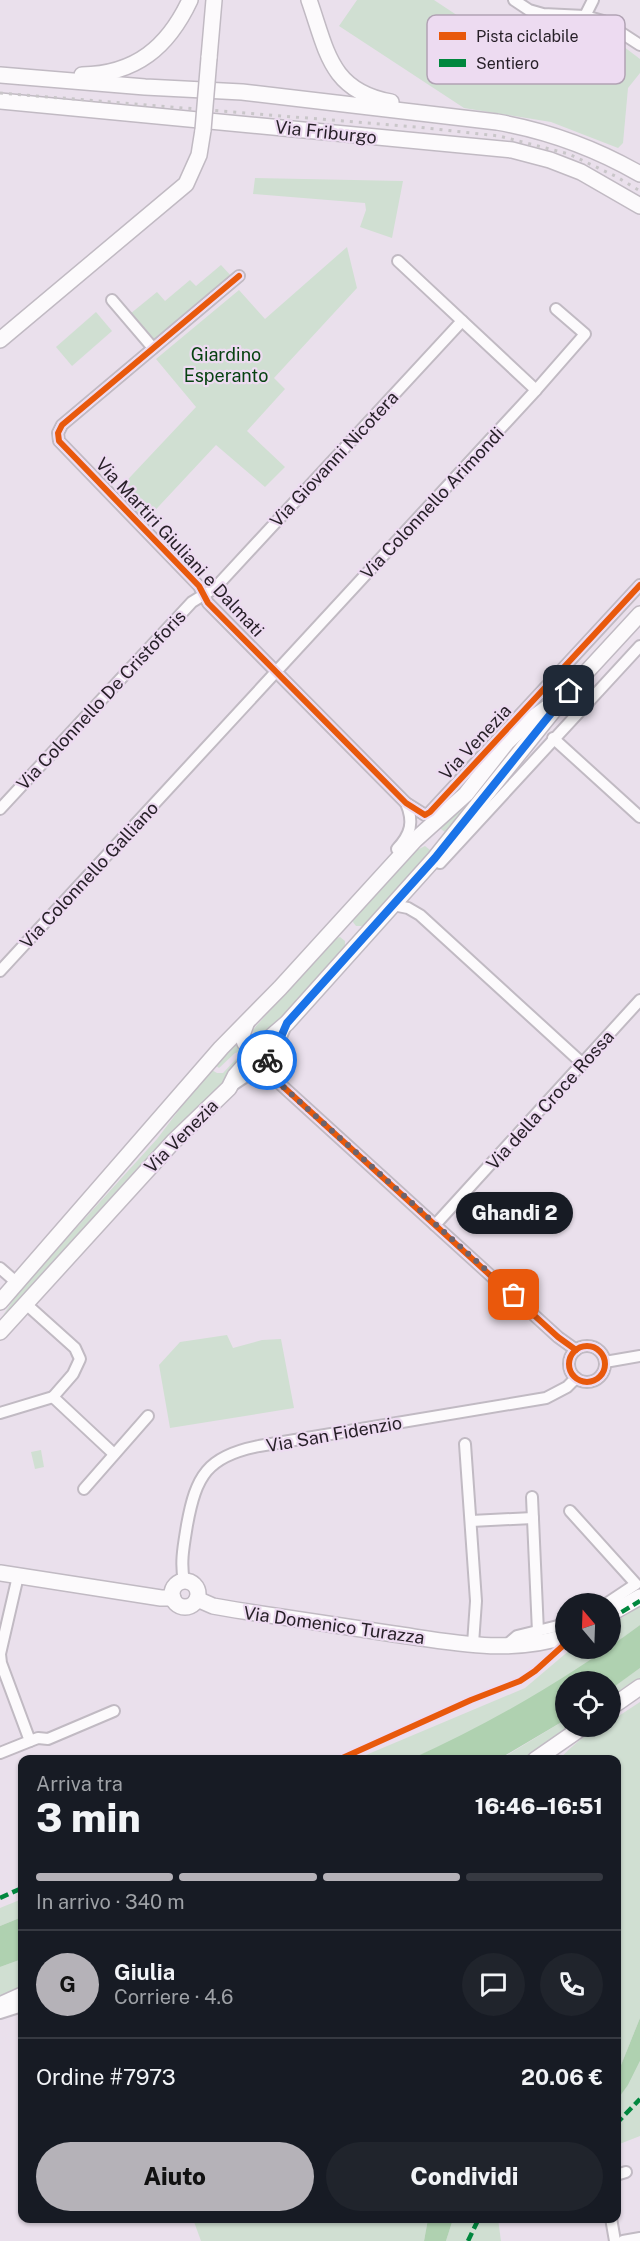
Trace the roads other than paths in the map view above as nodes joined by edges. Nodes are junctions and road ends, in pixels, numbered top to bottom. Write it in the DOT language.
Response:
graph roads {
  1 [pos="190,0"];
  2 [pos="214,0"];
  3 [pos="309,0"];
  4 [pos="514,0"];
  5 [pos="593,0"];
  6 [pos="564,15"];
  7 [pos="586,15"];
  8 [pos="625,35"];
  9 [pos="640,45"];
  10 [pos="2,75"];
  11 [pos="0,101"];
  12 [pos="452,117"];
  13 [pos="640,174"];
  14 [pos="640,206"];
  15 [pos="398,261"];
  16 [pos="239,276"];
  17 [pos="112,300"];
  18 [pos="556,309"];
  19 [pos="462,321"];
  20 [pos="0,340"];
  21 [pos="153,348"];
  22 [pos="536,390"];
  23 [pos="640,585"];
  24 [pos="204,595"];
  25 [pos="640,614"];
  26 [pos="640,646"];
  27 [pos="277,671"];
  28 [pos="290,684"];
  29 [pos="545,687"];
  30 [pos="569,691"];
  31 [pos="520,730"];
  32 [pos="554,738"];
  33 [pos="178,778"];
  34 [pos="404,802"];
  35 [pos="0,809"];
  36 [pos="430,817"];
  37 [pos="640,817"];
  38 [pos="421,835"];
  39 [pos="440,852"];
  40 [pos="409,887"];
  41 [pos="361,898"];
  42 [pos="393,905"];
  43 [pos="2,965"];
  44 [pos="640,1000"];
  45 [pos="287,1023"];
  46 [pos="246,1024"];
  47 [pos="266,1042"];
  48 [pos="583,1064"];
  49 [pos="278,1082"];
  50 [pos="228,1088"];
  51 [pos="435,1225"];
  52 [pos="0,1268"];
  53 [pos="16,1282"];
  54 [pos="0,1302"];
  55 [pos="26,1304"];
  56 [pos="0,1332"];
  57 [pos="576,1350"];
  58 [pos="640,1356"];
  59 [pos="605,1362"];
  60 [pos="576,1378"];
  61 [pos="53,1397"];
  62 [pos="0,1413"];
  63 [pos="148,1416"];
  64 [pos="465,1444"];
  65 [pos="114,1454"];
  66 [pos="84,1489"];
  67 [pos="532,1497"];
  68 [pos="570,1511"];
  69 [pos="533,1518"];
  70 [pos="471,1521"];
  71 [pos="0,1573"];
  72 [pos="18,1576"];
  73 [pos="184,1581"];
  74 [pos="621,1594"];
  75 [pos="640,1597"];
  76 [pos="173,1598"];
  77 [pos="197,1599"];
  78 [pos="621,1608"];
  79 [pos="555,1627"];
  80 [pos="538,1632"];
  81 [pos="555,1639"];
  82 [pos="473,1644"];
  83 [pos="509,1645"];
  84 [pos="0,1654"];
  85 [pos="640,1687"];
  86 [pos="621,1700"];
  87 [pos="114,1712"];
  88 [pos="569,1737"];
  89 [pos="572,1737"];
  90 [pos="30,1741"];
  91 [pos="0,1753"];
  92 [pos="542,1755"];
  93 [pos="552,1755"];
  94 [pos="18,1997"];
  95 [pos="0,2005"];
  96 [pos="18,2007"];
  97 [pos="0,2013"];
  98 [pos="611,2223"];
  99 [pos="640,2238"];
  100 [pos="615,2241"];
  101 [pos="623,2241"];
  1 -- 10 [label="main road"];
  2 -- 20 [label="main road, bridge"];
  3 -- 12 [label="main road"];
  4 -- 6 [label="street"];
  5 -- 7 [label="street"];
  8 -- 9 [label="street"];
  10 -- 12 [label="main road, Via Friburgo"];
  11 -- 14 [label="main road, Via Friburgo"];
  12 -- 13 [label="main road, Via Friburgo"];
  15 -- 19 [label="street"];
  16 -- 21 [label="street, Via Martiri Giuliani e Dalmati"];
  17 -- 21 [label="street"];
  18 -- 22 [label="street, Via Colonnello Arimondi"];
  19 -- 22 [label="street"];
  19 -- 24 [label="street, Via Giovanni Nicotera"];
  21 -- 24 [label="street, Via Martiri Giuliani e Dalmati"];
  22 -- 27 [label="street, Via Colonnello Arimondi"];
  23 -- 29 [label="street, Via Venezia"];
  24 -- 27 [label="street, Via Martiri Giuliani e Dalmati"];
  24 -- 35 [label="street, Via Colonnello De Cristoforis"];
  25 -- 30 [label="main road, Via Venezia"];
  26 -- 32 [label="street, Via Venezia"];
  27 -- 28 [label="street, Via Martiri Giuliani e Dalmati"];
  27 -- 33 [label="street, Via Colonnello Galliano"];
  28 -- 33 [label="street, Via Colonnello Galliano"];
  28 -- 34 [label="street, Via Martiri Giuliani e Dalmati"];
  29 -- 31 [label="street, Via Venezia"];
  29 -- 36 [label="street, Via Venezia"];
  30 -- 31 [label="main road, Via Venezia"];
  30 -- 39 [label="main road, Via Venezia"];
  31 -- 36 [label="main road, Via Venezia"];
  32 -- 37 [label="street"];
  32 -- 40 [label="street, Via Venezia"];
  33 -- 43 [label="street, Via Colonnello Galliano"];
  34 -- 36 [label="street"];
  34 -- 41 [label="street, Via Venezia"];
  36 -- 38 [label="main road, Via Venezia"];
  38 -- 39 [label="main road"];
  38 -- 41 [label="main road, Via Venezia"];
  39 -- 40 [label="main road, Via Venezia"];
  40 -- 42 [label="main road, Via Venezia"];
  41 -- 46 [label="main road, Via Venezia"];
  42 -- 45 [label="main road, Via Venezia"];
  42 -- 48 [label="street"];
  44 -- 48 [label="street, Via della Croce Rossa"];
  45 -- 47 [label="main road, Via Venezia"];
  45 -- 49 [label="street"];
  46 -- 47 [label="main road"];
  46 -- 53 [label="main road, Via Venezia"];
  47 -- 50 [label="main road, Via Venezia"];
  48 -- 51 [label="street, Via della Croce Rossa"];
  49 -- 50 [label="street"];
  49 -- 51 [label="street"];
  50 -- 55 [label="main road, Via Venezia"];
  51 -- 57 [label="street"];
  52 -- 53 [label="street"];
  53 -- 54 [label="main road, Via Venezia"];
  55 -- 56 [label="main road, Via Venezia"];
  55 -- 61 [label="street"];
  57 -- 59 [label="street"];
  57 -- 60 [label="street"];
  58 -- 59 [label="street"];
  59 -- 60 [label="street, Via San Fidenzio"];
  60 -- 73 [label="street, Via San Fidenzio"];
  61 -- 62 [label="street"];
  61 -- 65 [label="street"];
  63 -- 65 [label="street"];
  64 -- 70 [label="street"];
  65 -- 66 [label="street"];
  67 -- 69 [label="street"];
  68 -- 74 [label="street"];
  69 -- 70 [label="street"];
  69 -- 80 [label="street"];
  70 -- 82 [label="street"];
  71 -- 72 [label="main road, Via Domenico Turazza"];
  72 -- 76 [label="main road, Via Domenico Turazza"];
  72 -- 84 [label="street"];
  73 -- 76 [label="main road"];
  73 -- 77 [label="main road"];
  75 -- 78 [label="main road"];
  76 -- 77 [label="main road, Via Domenico Turazza"];
  77 -- 82 [label="main road, Via Domenico Turazza"];
  79 -- 80 [label="street, Via Domenico Turazza"];
  80 -- 83 [label="street, Via Domenico Turazza"];
  81 -- 83 [label="main road, Via Domenico Turazza"];
  82 -- 83 [label="main road, Via Domenico Turazza"];
  84 -- 90 [label="street"];
  85 -- 86 [label="main road"];
  87 -- 90 [label="street"];
  88 -- 92 [label="main road"];
  89 -- 93 [label="street"];
  90 -- 91 [label="street"];
  94 -- 95 [label="main road"];
  96 -- 97 [label="street"];
  98 -- 100 [label="street"];
  99 -- 101 [label="street"];
}
